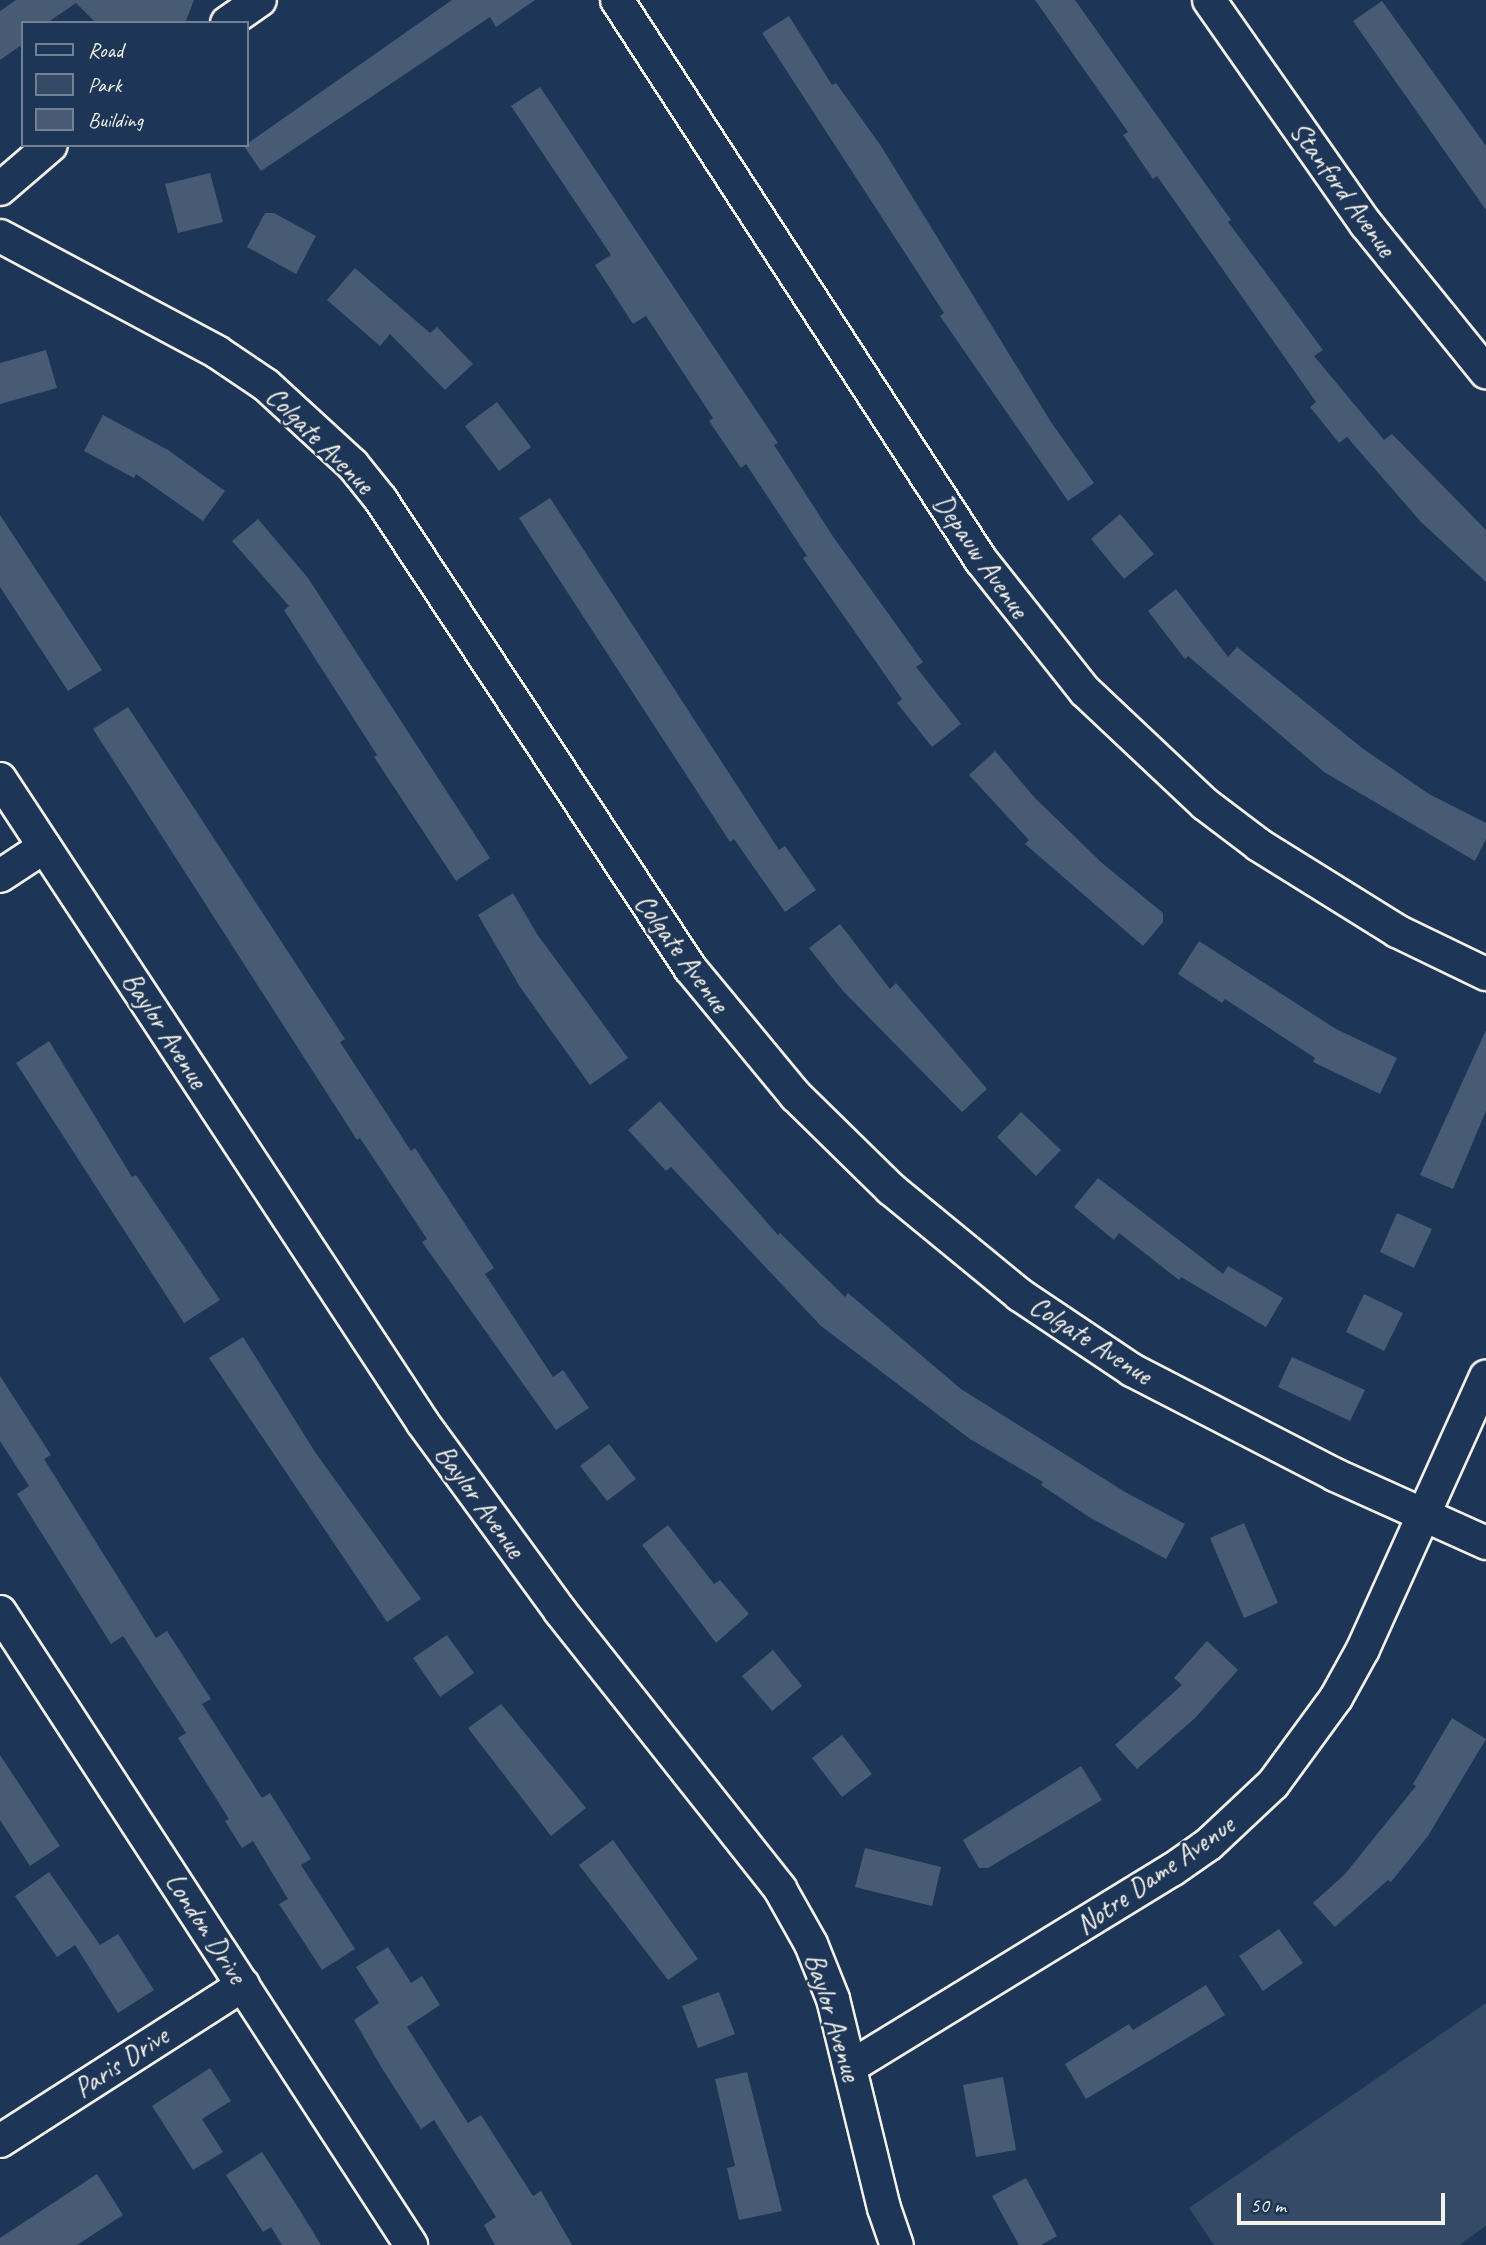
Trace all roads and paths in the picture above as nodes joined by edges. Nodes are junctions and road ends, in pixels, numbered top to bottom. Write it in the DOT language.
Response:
graph roads {
  1 [pos="260,0"];
  2 [pos="617,0"];
  3 [pos="1209,0"];
  4 [pos="230,21"];
  5 [pos="49,147"];
  6 [pos="0,189"];
  7 [pos="0,236"];
  8 [pos="1486,372"];
  9 [pos="0,779"];
  10 [pos="44,847"];
  11 [pos="0,876"];
  12 [pos="1486,974"];
  13 [pos="1486,1376"];
  14 [pos="1423,1514"];
  15 [pos="1486,1543"];
  16 [pos="3,1622"];
  17 [pos="243,1985"];
  18 [pos="850,2067"];
  19 [pos="0,2141"];
  20 [pos="411,2245"];
  21 [pos="897,2245"];
  1 -- 4 [label="street"];
  2 -- 12 [label="street, Depauw Avenue"];
  3 -- 8 [label="street, Stanford Avenue"];
  5 -- 6 [label="street"];
  7 -- 14 [label="street, Colgate Avenue"];
  9 -- 10 [label="street, Baylor Avenue"];
  10 -- 11 [label="street"];
  10 -- 18 [label="street, Baylor Avenue"];
  13 -- 14 [label="street, Notre Dame Avenue"];
  14 -- 15 [label="street, Colgate Avenue"];
  14 -- 18 [label="street, Notre Dame Avenue"];
  16 -- 17 [label="street, London Drive"];
  17 -- 19 [label="street, Paris Drive"];
  17 -- 20 [label="street, London Drive"];
  18 -- 21 [label="street, Baylor Avenue"];
}
